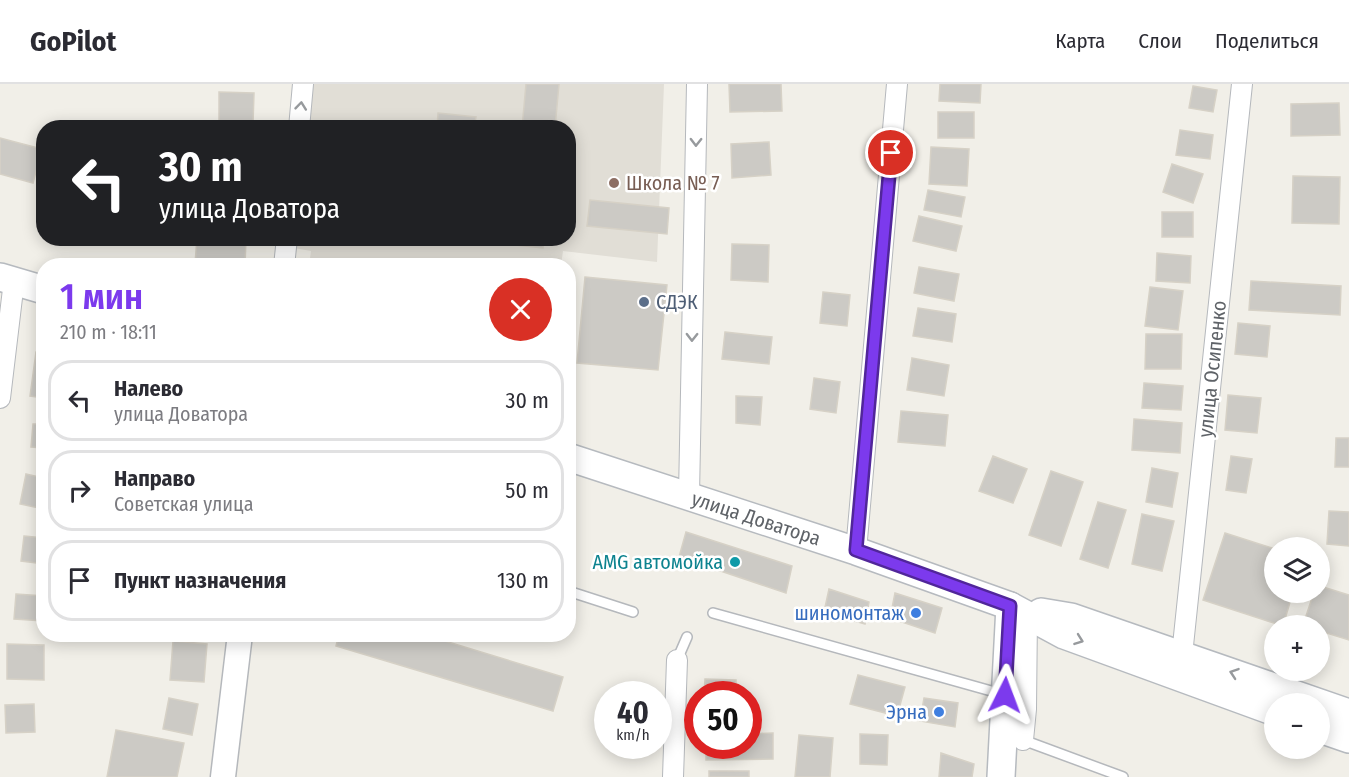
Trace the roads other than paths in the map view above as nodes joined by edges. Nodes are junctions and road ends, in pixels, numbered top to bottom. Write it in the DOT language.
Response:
graph roads {
  1 [pos="303,84"];
  2 [pos="697,84"];
  3 [pos="897,84"];
  4 [pos="1242,84"];
  5 [pos="300,120"];
  6 [pos="7,279"];
  7 [pos="36,288"];
  8 [pos="0,398"];
  9 [pos="576,460"];
  10 [pos="689,495"];
  11 [pos="856,550"];
  12 [pos="576,594"];
  13 [pos="1018,610"];
  14 [pos="633,612"];
  15 [pos="713,613"];
  16 [pos="687,637"];
  17 [pos="239,642"];
  18 [pos="1182,655"];
  19 [pos="677,660"];
  20 [pos="1005,695"];
  21 [pos="1264,708"];
  22 [pos="1349,713"];
  23 [pos="1330,732"];
  24 [pos="1349,739"];
  25 [pos="1023,740"];
  26 [pos="223,777"];
  27 [pos="673,777"];
  28 [pos="1001,777"];
  29 [pos="1123,777"];
  5 -- 1 [label="street, one-way"];
  2 -- 10 [label="street, one-way"];
  3 -- 11 [label="street"];
  4 -- 18 [label="street, улица Осипенко"];
  6 -- 7 [label="main road"];
  6 -- 8 [label="street"];
  9 -- 10 [label="main road, улица Доватора"];
  10 -- 11 [label="main road, улица Доватора"];
  11 -- 13 [label="main road, улица Доватора"];
  12 -- 14 [label="lane"];
  13 -- 18 [label="main road, улица Доватора"];
  13 -- 20 [label="main road"];
  13 -- 21 [label="main road, улица Доватора, one-way"];
  13 -- 25 [label="street"];
  15 -- 20 [label="lane"];
  16 -- 19 [label="lane"];
  17 -- 26 [label="street"];
  22 -- 18 [label="main road, улица Доватора, one-way"];
  19 -- 27 [label="street"];
  20 -- 28 [label="main road"];
  23 -- 24 [label="main road"];
  25 -- 29 [label="lane"];
}
